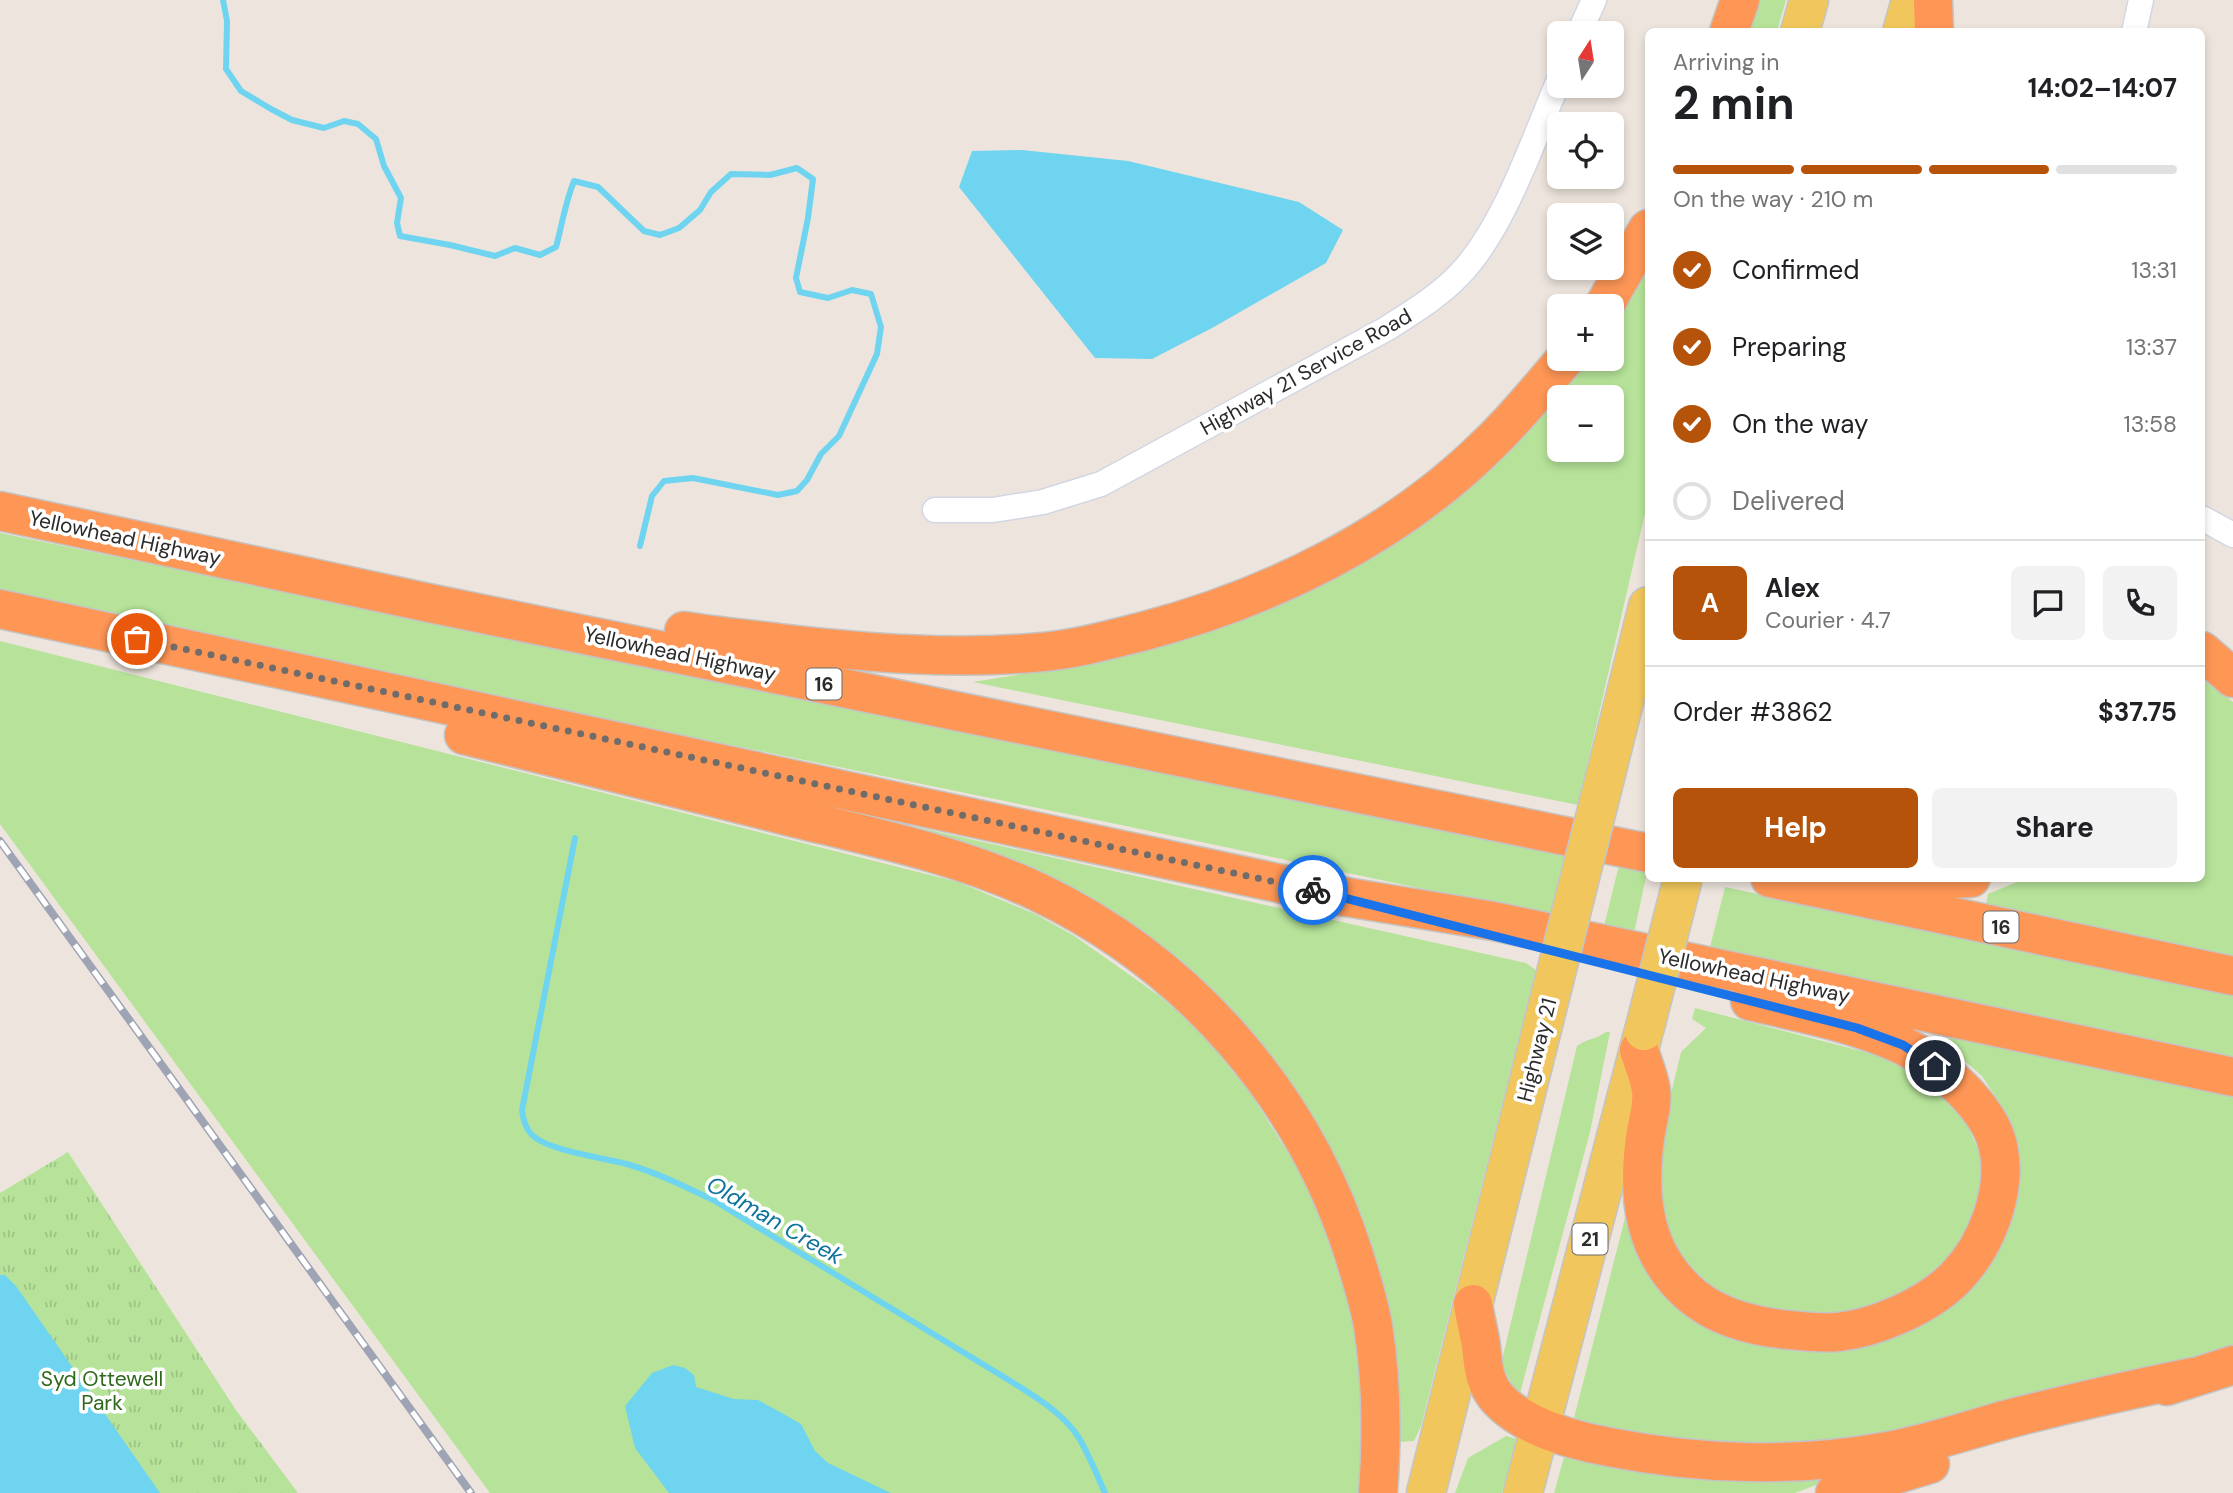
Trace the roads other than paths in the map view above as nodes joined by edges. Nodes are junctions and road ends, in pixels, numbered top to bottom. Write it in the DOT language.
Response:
graph roads {
  1 [pos="1594,0"];
  2 [pos="1740,0"];
  3 [pos="1809,0"];
  4 [pos="1911,0"];
  5 [pos="1933,0"];
  6 [pos="2141,0"];
  7 [pos="1584,21"];
  8 [pos="1730,28"];
  9 [pos="1801,28"];
  10 [pos="1903,28"];
  11 [pos="1934,28"];
  12 [pos="2135,28"];
  13 [pos="1551,98"];
  14 [pos="1645,234"];
  15 [pos="1611,294"];
  16 [pos="1554,371"];
  17 [pos="935,510"];
  18 [pos="0,511"];
  19 [pos="2205,520"];
  20 [pos="2233,535"];
  21 [pos="429,603"];
  22 [pos="1,610"];
  23 [pos="1645,618"];
  24 [pos="2205,654"];
  25 [pos="2233,678"];
  26 [pos="1645,852"];
  27 [pos="1682,882"];
  28 [pos="1789,882"];
  29 [pos="1334,895"];
  30 [pos="2233,975"];
  31 [pos="1641,1040"];
  32 [pos="2233,1077"];
  33 [pos="1473,1304"];
  34 [pos="2233,1365"];
  35 [pos="2192,1377"];
  36 [pos="1542,1427"];
  37 [pos="1378,1493"];
  38 [pos="1426,1493"];
  39 [pos="1523,1493"];
  40 [pos="1835,1493"];
  1 -- 7 [label="street"];
  2 -- 8 [label="highway"];
  3 -- 9 [label="main road"];
  4 -- 10 [label="main road"];
  5 -- 11 [label="highway"];
  6 -- 12 [label="street"];
  13 -- 17 [label="street, Highway 21 Service Road"];
  14 -- 15 [label="highway"];
  16 -- 21 [label="highway"];
  18 -- 21 [label="highway, Yellowhead Highway / 16"];
  19 -- 20 [label="street"];
  21 -- 26 [label="highway, Yellowhead Highway / 16"];
  22 -- 29 [label="highway, Yellowhead Highway"];
  22 -- 37 [label="highway"];
  23 -- 33 [label="main road, Highway 21, bridge"];
  24 -- 25 [label="highway"];
  27 -- 31 [label="main road, 21, bridge"];
  28 -- 30 [label="highway, 16"];
  29 -- 31 [label="highway"];
  29 -- 32 [label="highway, Yellowhead Highway"];
  31 -- 36 [label="main road, 21"];
  33 -- 36 [label="highway"];
  33 -- 38 [label="main road, Highway 21"];
  34 -- 35 [label="highway"];
  35 -- 36 [label="highway"];
  35 -- 40 [label="highway"];
  36 -- 39 [label="main road, 21"];
}
